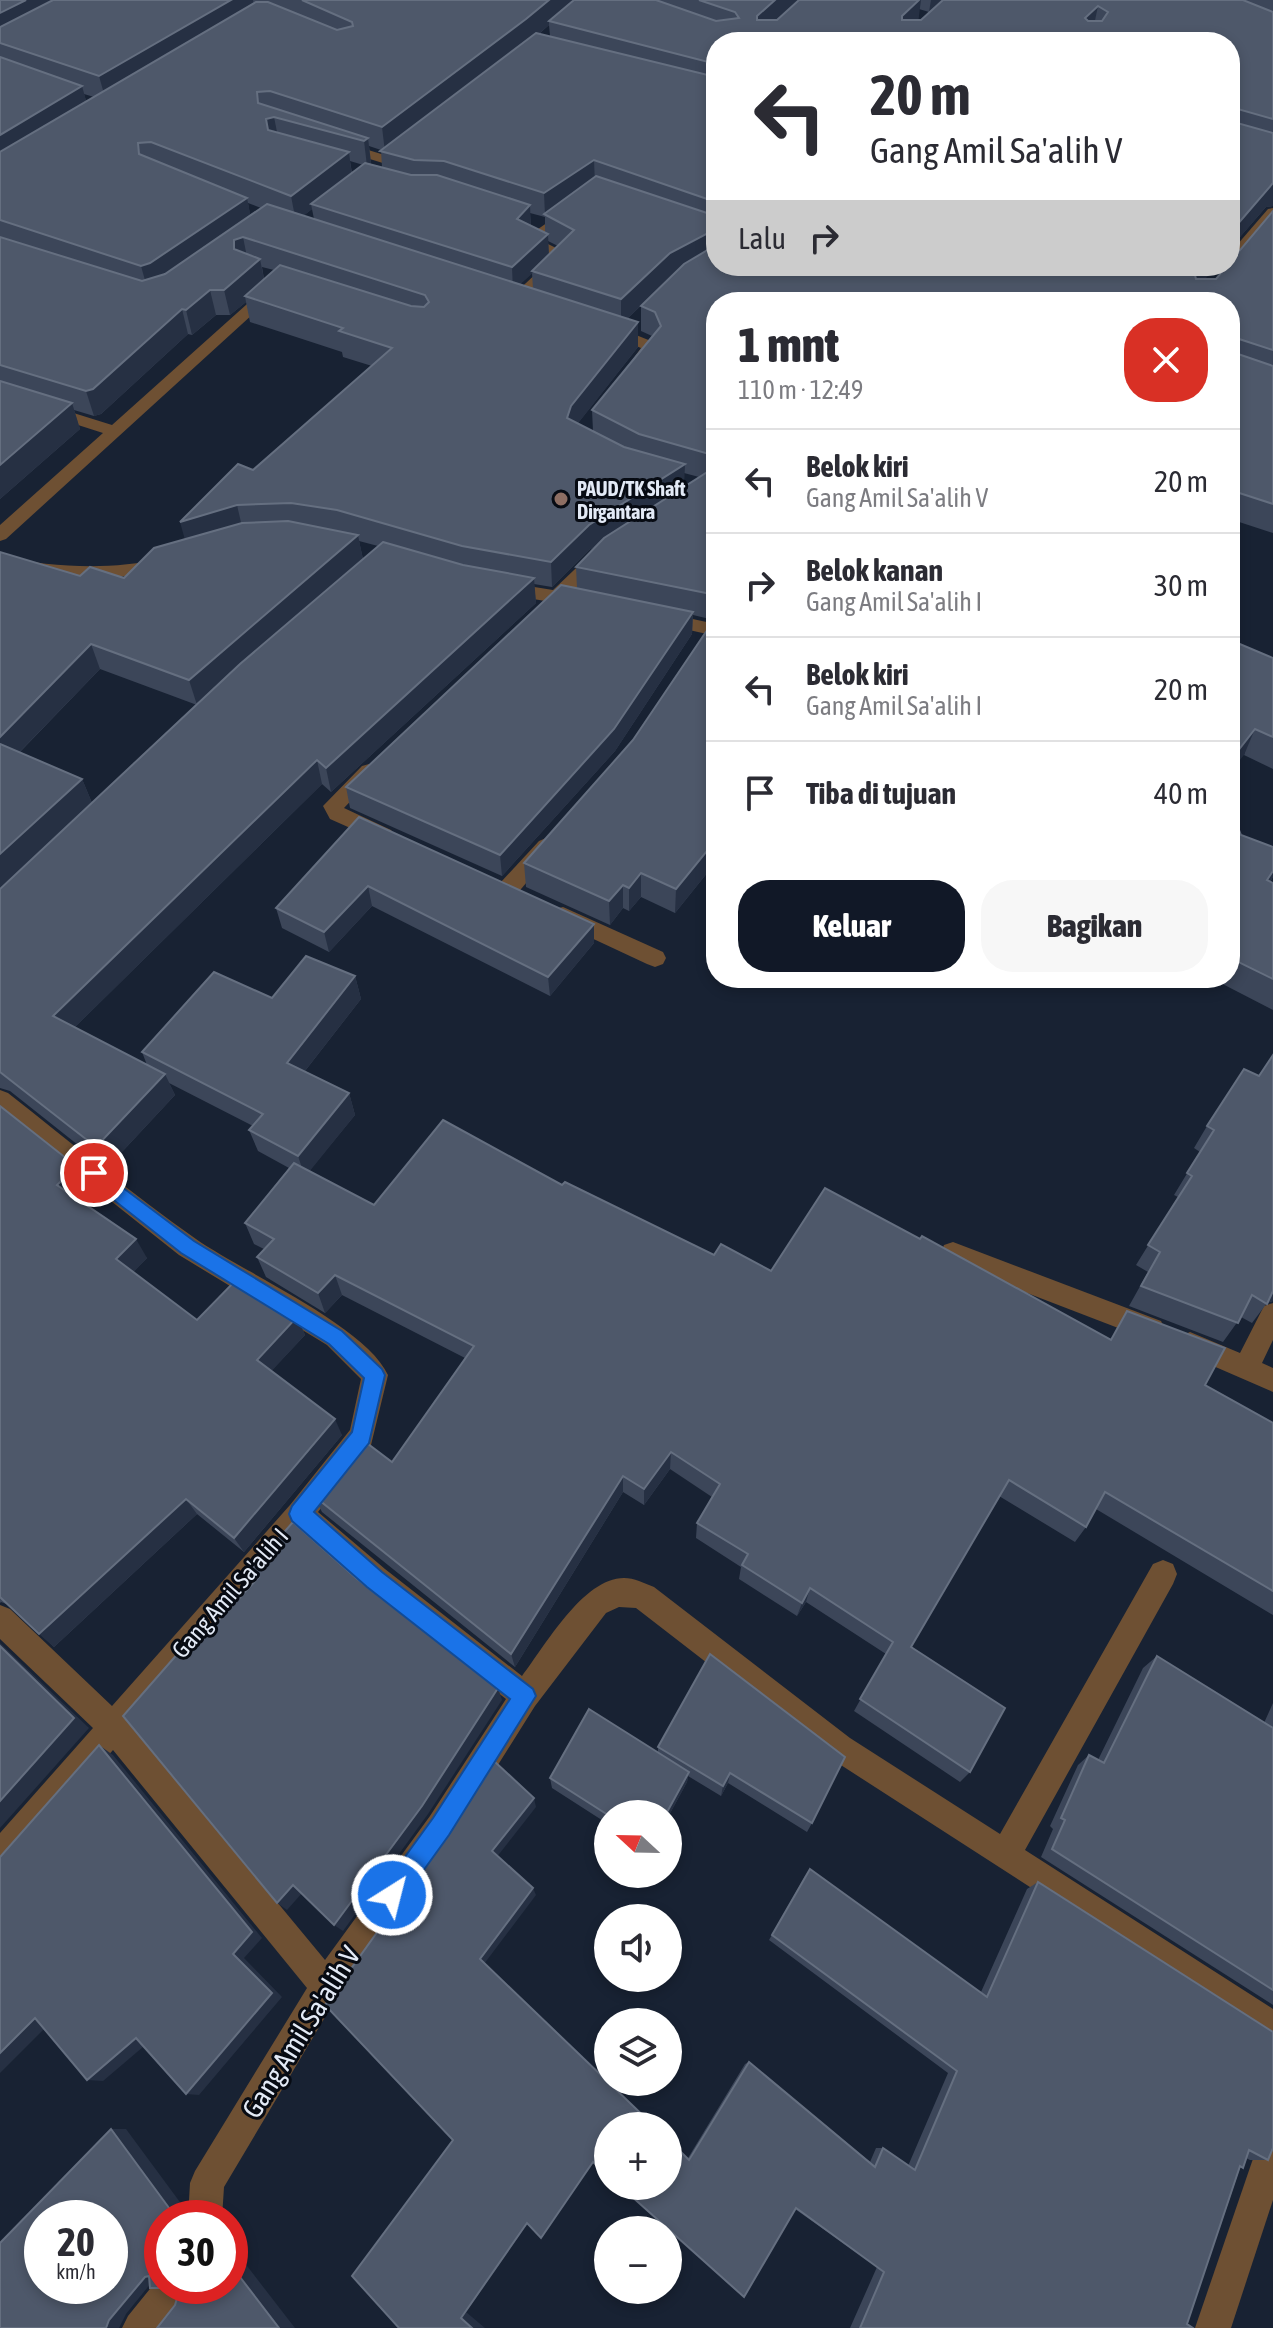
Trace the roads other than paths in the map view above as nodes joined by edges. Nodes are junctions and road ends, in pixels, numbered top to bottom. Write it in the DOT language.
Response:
graph roads {
  1 [pos="319,139"];
  2 [pos="369,174"];
  3 [pos="583,201"];
  4 [pos="1273,213"];
  5 [pos="1240,252"];
  6 [pos="259,274"];
  7 [pos="517,299"];
  8 [pos="641,319"];
  9 [pos="585,321"];
  10 [pos="625,334"];
  11 [pos="620,387"];
  12 [pos="0,395"];
  13 [pos="113,431"];
  14 [pos="0,535"];
  15 [pos="619,542"];
  16 [pos="182,558"];
  17 [pos="0,563"];
  18 [pos="484,584"];
  19 [pos="565,599"];
  20 [pos="633,613"];
  21 [pos="534,619"];
  22 [pos="706,632"];
  23 [pos="385,756"];
  24 [pos="560,829"];
  25 [pos="408,845"];
  26 [pos="507,889"];
  27 [pos="548,908"];
  28 [pos="655,958"];
  29 [pos="0,1100"];
  30 [pos="953,1253"];
  31 [pos="1273,1314"];
  32 [pos="1247,1366"];
  33 [pos="1273,1380"];
  34 [pos="300,1514"];
  35 [pos="1163,1574"];
  36 [pos="0,1619"];
  37 [pos="525,1696"];
  38 [pos="113,1727"];
  39 [pos="1006,1853"];
  40 [pos="0,1856"];
  41 [pos="326,1986"];
  42 [pos="1273,2028"];
  43 [pos="1273,2150"];
  44 [pos="206,2200"];
  45 [pos="160,2304"];
  46 [pos="140,2328"];
  47 [pos="1213,2328"];
  1 -- 2 [label="street"];
  3 -- 7 [label="street"];
  4 -- 5 [label="street"];
  6 -- 13 [label="street"];
  8 -- 10 [label="street"];
  9 -- 10 [label="street"];
  10 -- 11 [label="street"];
  12 -- 13 [label="street"];
  13 -- 14 [label="street"];
  15 -- 19 [label="street"];
  16 -- 17 [label="street"];
  18 -- 19 [label="street"];
  19 -- 21 [label="street"];
  20 -- 22 [label="street"];
  23 -- 25 [label="street"];
  24 -- 26 [label="street"];
  27 -- 28 [label="street"];
  29 -- 34 [label="street, Gang Amil Sa'alih I"];
  30 -- 32 [label="street"];
  31 -- 32 [label="street"];
  32 -- 33 [label="street"];
  34 -- 37 [label="street"];
  34 -- 38 [label="street, Gang Amil Sa'alih I"];
  35 -- 39 [label="street"];
  36 -- 38 [label="street"];
  37 -- 39 [label="street, Gang Amil Sa'alih V"];
  37 -- 41 [label="street, Gang Amil Sa'alih V"];
  38 -- 40 [label="street, Gang Amil Sa'alih I"];
  38 -- 41 [label="street"];
  39 -- 42 [label="street, Gang Amil Sa'alih V"];
  41 -- 44 [label="street, Gang Amil Sa'alih V"];
  43 -- 47 [label="street"];
  45 -- 46 [label="street"];
}
